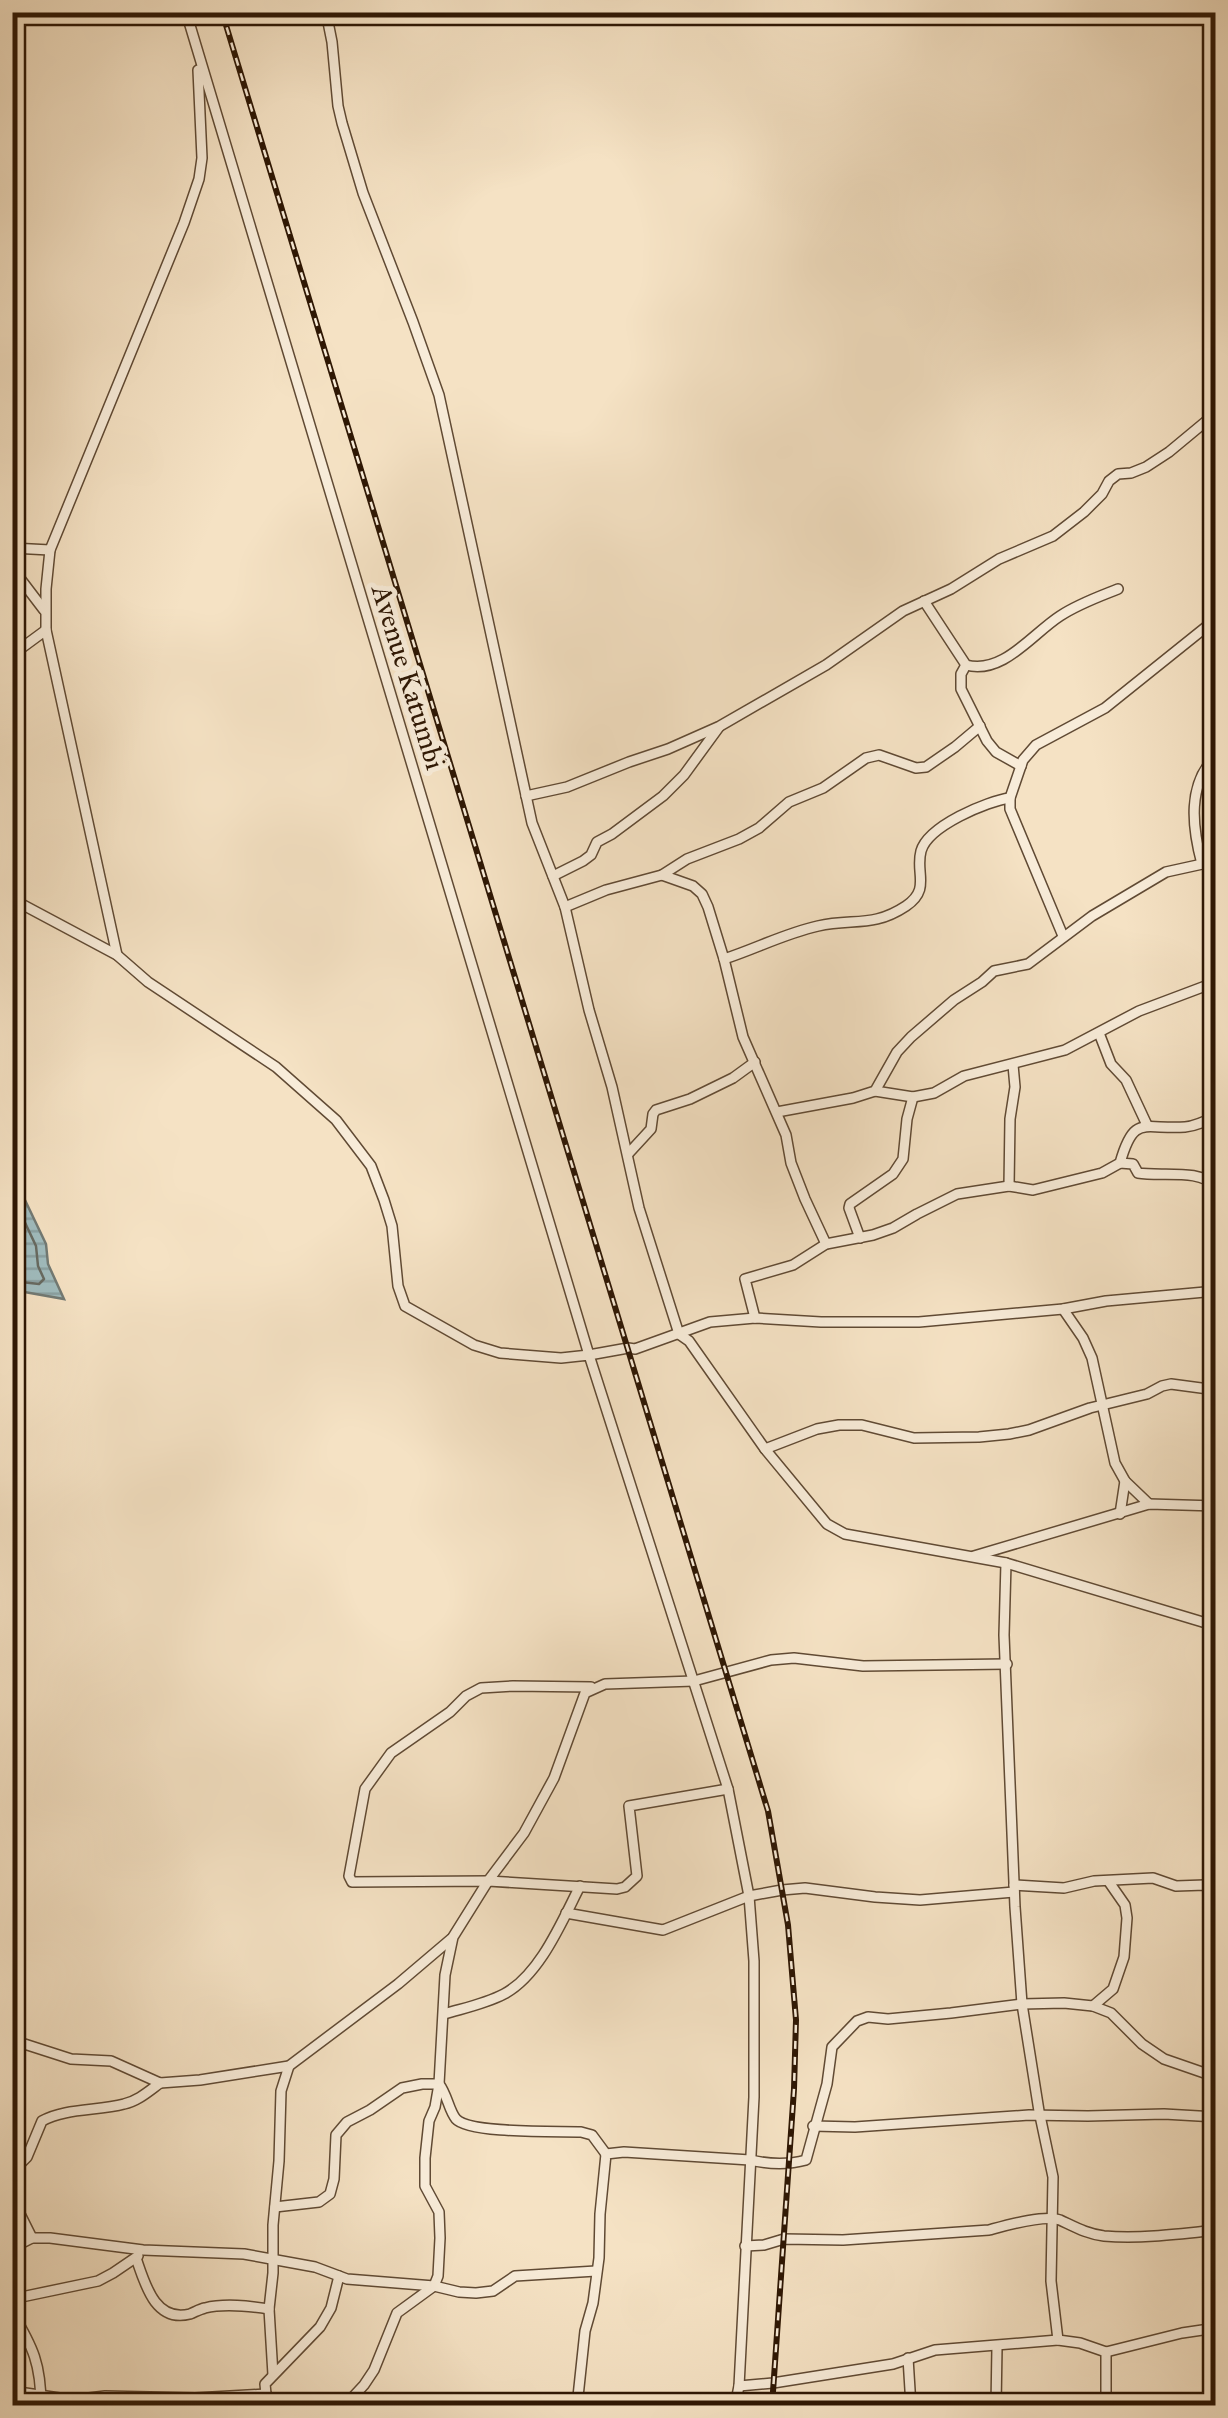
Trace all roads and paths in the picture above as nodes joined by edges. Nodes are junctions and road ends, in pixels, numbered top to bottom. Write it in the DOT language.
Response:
graph roads {
  1 [pos="186,12"];
  2 [pos="326,12"];
  3 [pos="198,58"];
  4 [pos="1216,413"];
  5 [pos="12,548"];
  6 [pos="50,550"];
  7 [pos="12,568"];
  8 [pos="1118,589"];
  9 [pos="924,601"];
  10 [pos="46,612"];
  11 [pos="1216,622"];
  12 [pos="46,630"];
  13 [pos="12,655"];
  14 [pos="966,665"];
  15 [pos="720,726"];
  16 [pos="980,726"];
  17 [pos="1216,756"];
  18 [pos="1022,766"];
  19 [pos="526,796"];
  20 [pos="1010,798"];
  21 [pos="1216,861"];
  22 [pos="1202,864"];
  23 [pos="662,875"];
  24 [pos="553,876"];
  25 [pos="12,899"];
  26 [pos="564,907"];
  27 [pos="1064,936"];
  28 [pos="117,955"];
  29 [pos="724,958"];
  30 [pos="1216,982"];
  31 [pos="1099,1033"];
  32 [pos="754,1062"];
  33 [pos="1013,1064"];
  34 [pos="875,1091"];
  35 [pos="914,1097"];
  36 [pos="776,1112"];
  37 [pos="1216,1116"];
  38 [pos="1147,1125"];
  39 [pos="628,1154"];
  40 [pos="1120,1163"];
  41 [pos="1008,1186"];
  42 [pos="1216,1187"];
  43 [pos="860,1238"];
  44 [pos="826,1244"];
  45 [pos="1216,1291"];
  46 [pos="1063,1309"];
  47 [pos="755,1318"];
  48 [pos="680,1334"];
  49 [pos="590,1355"];
  50 [pos="1216,1390"];
  51 [pos="1102,1406"];
  52 [pos="765,1449"];
  53 [pos="1125,1481"];
  54 [pos="1149,1504"];
  55 [pos="1216,1506"];
  56 [pos="1120,1514"];
  57 [pos="971,1557"];
  58 [pos="1006,1563"];
  59 [pos="1216,1626"];
  60 [pos="1007,1664"];
  61 [pos="694,1681"];
  62 [pos="594,1687"];
  63 [pos="728,1789"];
  64 [pos="488,1881"];
  65 [pos="1109,1882"];
  66 [pos="580,1886"];
  67 [pos="1014,1888"];
  68 [pos="1216,1888"];
  69 [pos="749,1896"];
  70 [pos="566,1914"];
  71 [pos="454,1938"];
  72 [pos="1022,2004"];
  73 [pos="1093,2006"];
  74 [pos="444,2014"];
  75 [pos="12,2040"];
  76 [pos="289,2066"];
  77 [pos="1216,2076"];
  78 [pos="160,2083"];
  79 [pos="439,2084"];
  80 [pos="1040,2115"];
  81 [pos="1216,2116"];
  82 [pos="813,2126"];
  83 [pos="606,2154"];
  84 [pos="750,2160"];
  85 [pos="12,2172"];
  86 [pos="12,2198"];
  87 [pos="274,2207"];
  88 [pos="1052,2219"];
  89 [pos="1216,2230"];
  90 [pos="32,2238"];
  91 [pos="745,2246"];
  92 [pos="12,2248"];
  93 [pos="139,2254"];
  94 [pos="273,2260"];
  95 [pos="596,2271"];
  96 [pos="339,2276"];
  97 [pos="434,2286"];
  98 [pos="12,2299"];
  99 [pos="269,2309"];
  100 [pos="12,2312"];
  101 [pos="1216,2328"];
  102 [pos="1058,2340"];
  103 [pos="996,2347"];
  104 [pos="1106,2352"];
  105 [pos="908,2358"];
  106 [pos="273,2375"];
  107 [pos="739,2386"];
  108 [pos="265,2389"];
  109 [pos="12,2391"];
  110 [pos="41,2401"];
  111 [pos="276,2406"];
  112 [pos="340,2406"];
  113 [pos="577,2406"];
  114 [pos="736,2406"];
  115 [pos="911,2406"];
  116 [pos="996,2406"];
  117 [pos="1106,2406"];
  1 -- 3 [label="street, Avenue Katumbi"];
  2 -- 19 [label="street"];
  3 -- 6 [label="street"];
  3 -- 49 [label="street, Avenue Katumbi"];
  4 -- 9 [label="street"];
  5 -- 6 [label="street"];
  6 -- 10 [label="street"];
  7 -- 10 [label="street"];
  8 -- 14 [label="street"];
  9 -- 14 [label="street"];
  9 -- 15 [label="street"];
  10 -- 12 [label="street"];
  11 -- 18 [label="street"];
  12 -- 13 [label="street"];
  12 -- 28 [label="street"];
  14 -- 16 [label="street"];
  15 -- 19 [label="street"];
  15 -- 24 [label="street"];
  16 -- 18 [label="street"];
  16 -- 23 [label="street"];
  17 -- 22 [label="street"];
  18 -- 20 [label="street"];
  19 -- 24 [label="street"];
  20 -- 27 [label="street"];
  20 -- 29 [label="street"];
  21 -- 22 [label="street"];
  22 -- 27 [label="street"];
  23 -- 26 [label="street"];
  23 -- 29 [label="street"];
  24 -- 26 [label="street"];
  25 -- 28 [label="street"];
  26 -- 39 [label="street"];
  27 -- 34 [label="street"];
  28 -- 49 [label="street"];
  29 -- 32 [label="street"];
  30 -- 31 [label="street"];
  31 -- 33 [label="street"];
  31 -- 38 [label="street"];
  32 -- 36 [label="street"];
  32 -- 39 [label="street"];
  33 -- 35 [label="street"];
  33 -- 41 [label="street"];
  34 -- 35 [label="street"];
  34 -- 36 [label="street"];
  35 -- 43 [label="street"];
  36 -- 44 [label="street"];
  37 -- 38 [label="street"];
  38 -- 40 [label="street"];
  39 -- 48 [label="street"];
  40 -- 41 [label="street"];
  40 -- 42 [label="street"];
  41 -- 43 [label="street"];
  43 -- 44 [label="street"];
  44 -- 47 [label="street"];
  45 -- 46 [label="street"];
  46 -- 47 [label="street"];
  46 -- 51 [label="street"];
  47 -- 48 [label="street"];
  48 -- 49 [label="street"];
  48 -- 52 [label="street"];
  49 -- 61 [label="street, Avenue Katumbi"];
  50 -- 51 [label="street"];
  51 -- 52 [label="street"];
  51 -- 53 [label="street"];
  52 -- 57 [label="street"];
  53 -- 54 [label="street"];
  53 -- 56 [label="street"];
  54 -- 55 [label="street"];
  54 -- 56 [label="street"];
  56 -- 57 [label="street"];
  57 -- 58 [label="street"];
  58 -- 59 [label="street"];
  58 -- 60 [label="street"];
  60 -- 61 [label="street"];
  60 -- 67 [label="street"];
  61 -- 62 [label="street"];
  61 -- 63 [label="street, Avenue Katumbi"];
  62 -- 64 [label="street"];
  62 -- 64 [label="street"];
  63 -- 66 [label="street"];
  63 -- 69 [label="street, Avenue Katumbi"];
  64 -- 66 [label="street"];
  64 -- 71 [label="street"];
  65 -- 67 [label="street"];
  65 -- 68 [label="street"];
  65 -- 73 [label="street"];
  66 -- 70 [label="street"];
  67 -- 69 [label="street"];
  67 -- 72 [label="street"];
  69 -- 70 [label="street"];
  69 -- 84 [label="street, Avenue Katumbi"];
  70 -- 74 [label="street"];
  71 -- 74 [label="street"];
  71 -- 76 [label="street"];
  72 -- 73 [label="street"];
  72 -- 80 [label="street"];
  72 -- 82 [label="street"];
  73 -- 77 [label="street"];
  74 -- 79 [label="street"];
  75 -- 78 [label="street"];
  76 -- 78 [label="street"];
  76 -- 87 [label="street"];
  78 -- 85 [label="street"];
  79 -- 83 [label="street"];
  79 -- 87 [label="street"];
  79 -- 97 [label="street"];
  80 -- 81 [label="street"];
  80 -- 82 [label="street"];
  80 -- 88 [label="street"];
  82 -- 84 [label="street"];
  83 -- 84 [label="street"];
  83 -- 95 [label="street"];
  84 -- 91 [label="street, Avenue Katumbi"];
  86 -- 90 [label="street"];
  87 -- 94 [label="street"];
  88 -- 89 [label="street"];
  88 -- 91 [label="street"];
  88 -- 102 [label="street"];
  90 -- 92 [label="street"];
  90 -- 93 [label="street"];
  91 -- 107 [label="street, Avenue Katumbi"];
  93 -- 94 [label="street"];
  93 -- 98 [label="street"];
  93 -- 99 [label="street"];
  94 -- 96 [label="street"];
  94 -- 99 [label="street"];
  95 -- 97 [label="street"];
  95 -- 113 [label="street"];
  96 -- 97 [label="street"];
  96 -- 106 [label="street"];
  97 -- 112 [label="street"];
  99 -- 106 [label="street"];
  100 -- 110 [label="street"];
  101 -- 104 [label="street"];
  102 -- 103 [label="street"];
  102 -- 104 [label="street"];
  103 -- 105 [label="street"];
  103 -- 116 [label="street"];
  104 -- 117 [label="street"];
  105 -- 107 [label="street"];
  105 -- 115 [label="street"];
  106 -- 108 [label="street"];
  107 -- 114 [label="street, Avenue Katumbi"];
  108 -- 110 [label="street"];
  108 -- 111 [label="street"];
  109 -- 110 [label="street"];
}
